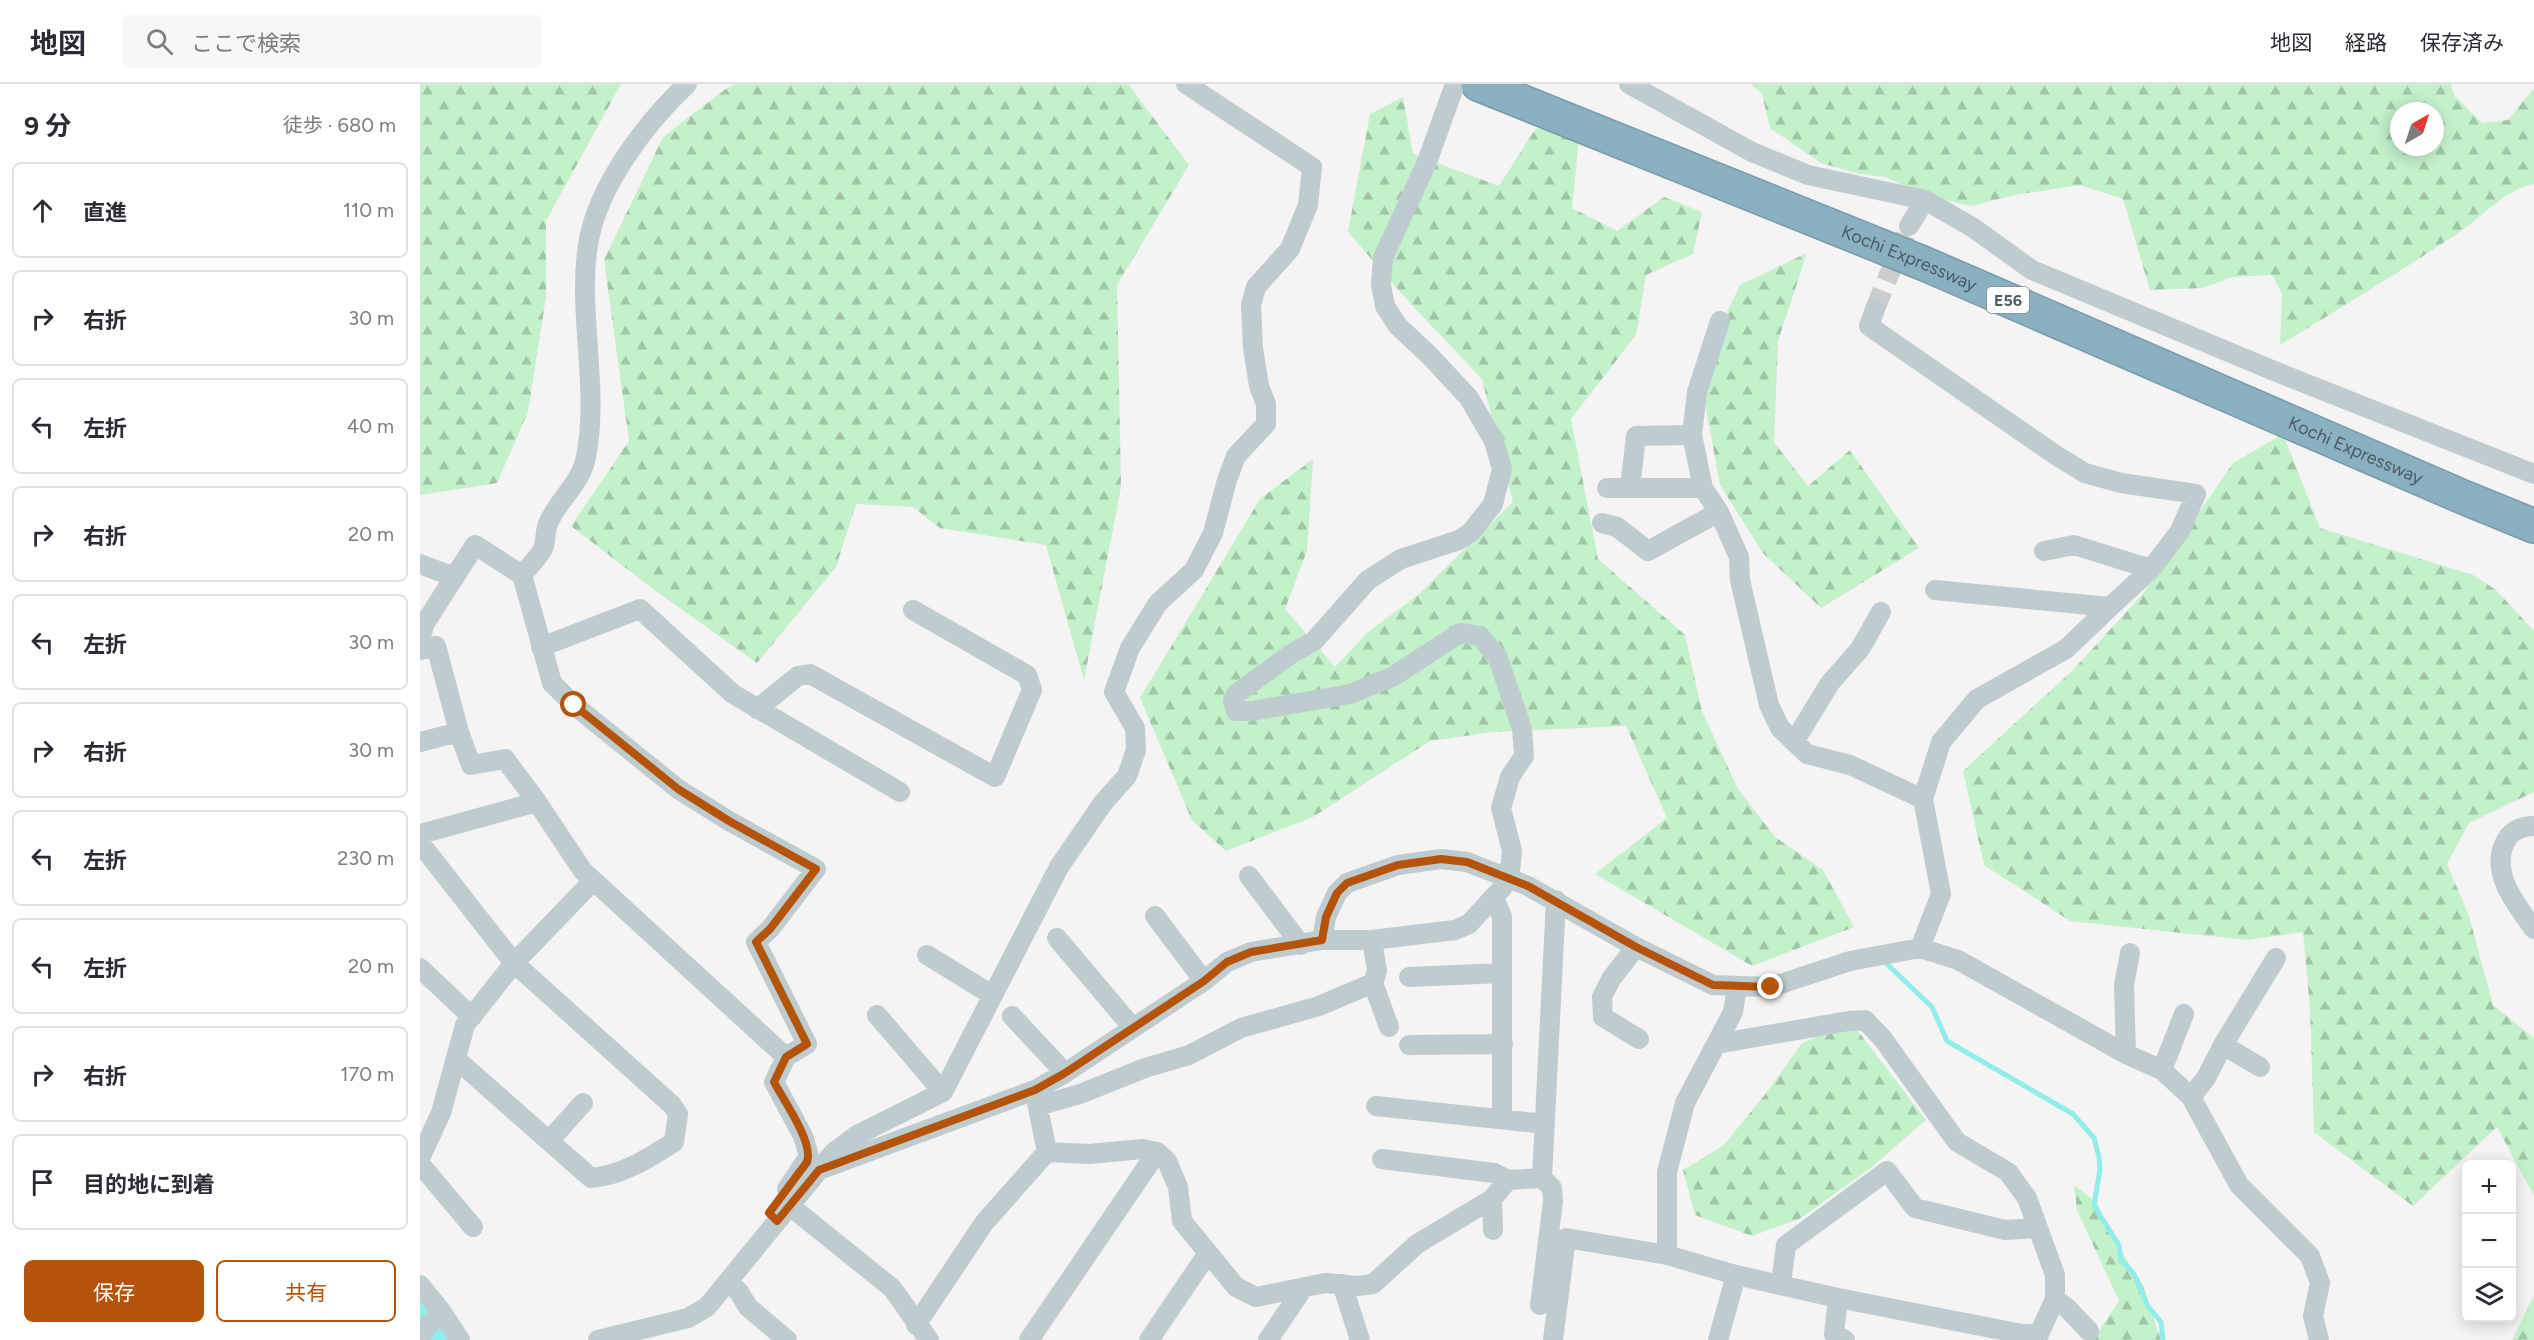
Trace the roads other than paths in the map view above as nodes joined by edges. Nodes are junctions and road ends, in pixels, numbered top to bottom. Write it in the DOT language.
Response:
graph roads {
  1 [pos="687,84"];
  2 [pos="1186,84"];
  3 [pos="1455,84"];
  4 [pos="1478,84"];
  5 [pos="1517,84"];
  6 [pos="1629,84"];
  7 [pos="1924,200"];
  8 [pos="1909,226"];
  9 [pos="1875,309"];
  10 [pos="1720,321"];
  11 [pos="1692,435"];
  12 [pos="2534,474"];
  13 [pos="1606,488"];
  14 [pos="1630,488"];
  15 [pos="1704,488"];
  16 [pos="2534,507"];
  17 [pos="1719,512"];
  18 [pos="1602,523"];
  19 [pos="2534,526"];
  20 [pos="2044,551"];
  21 [pos="420,564"];
  22 [pos="2151,569"];
  23 [pos="522,575"];
  24 [pos="455,577"];
  25 [pos="1935,590"];
  26 [pos="2110,608"];
  27 [pos="913,610"];
  28 [pos="1881,612"];
  29 [pos="420,639"];
  30 [pos="541,647"];
  31 [pos="420,650"];
  32 [pos="758,709"];
  33 [pos="459,732"];
  34 [pos="420,742"];
  35 [pos="1794,742"];
  36 [pos="900,792"];
  37 [pos="1923,799"];
  38 [pos="537,802"];
  39 [pos="2534,826"];
  40 [pos="420,834"];
  41 [pos="420,843"];
  42 [pos="1249,876"];
  43 [pos="593,880"];
  44 [pos="1502,886"];
  45 [pos="1556,900"];
  46 [pos="1155,916"];
  47 [pos="2534,929"];
  48 [pos="1057,938"];
  49 [pos="1322,940"];
  50 [pos="1372,940"];
  51 [pos="1301,945"];
  52 [pos="1636,947"];
  53 [pos="1920,948"];
  54 [pos="2130,953"];
  55 [pos="927,955"];
  56 [pos="2276,958"];
  57 [pos="513,963"];
  58 [pos="420,968"];
  59 [pos="1502,973"];
  60 [pos="1409,977"];
  61 [pos="1204,981"];
  62 [pos="1373,983"];
  63 [pos="1737,987"];
  64 [pos="992,995"];
  65 [pos="2184,1014"];
  66 [pos="877,1015"];
  67 [pos="1012,1016"];
  68 [pos="472,1017"];
  69 [pos="1389,1027"];
  70 [pos="1133,1028"];
  71 [pos="1639,1039"];
  72 [pos="1503,1044"];
  73 [pos="1716,1044"];
  74 [pos="1409,1045"];
  75 [pos="2223,1045"];
  76 [pos="2126,1054"];
  77 [pos="786,1057"];
  78 [pos="456,1059"];
  79 [pos="2260,1067"];
  80 [pos="2162,1070"];
  81 [pos="1065,1073"];
  82 [pos="943,1092"];
  83 [pos="2191,1097"];
  84 [pos="1036,1098"];
  85 [pos="583,1103"];
  86 [pos="1376,1106"];
  87 [pos="1502,1120"];
  88 [pos="1545,1124"];
  89 [pos="549,1142"];
  90 [pos="1047,1152"];
  91 [pos="1157,1152"];
  92 [pos="420,1158"];
  93 [pos="1382,1159"];
  94 [pos="420,1164"];
  95 [pos="819,1170"];
  96 [pos="1542,1178"];
  97 [pos="1508,1180"];
  98 [pos="1492,1199"];
  99 [pos="783,1213"];
  100 [pos="473,1227"];
  101 [pos="2038,1228"];
  102 [pos="1493,1230"];
  103 [pos="1208,1253"];
  104 [pos="1667,1255"];
  105 [pos="1736,1275"];
  106 [pos="729,1282"];
  107 [pos="1342,1284"];
  108 [pos="1781,1284"];
  109 [pos="420,1286"];
  110 [pos="1304,1287"];
  111 [pos="1838,1298"];
  112 [pos="2055,1299"];
  113 [pos="1540,1305"];
  114 [pos="441,1311"];
  115 [pos="2089,1331"];
  116 [pos="922,1333"];
  117 [pos="420,1336"];
  118 [pos="2040,1337"];
  119 [pos="1836,1338"];
  120 [pos="1558,1339"];
  121 [pos="460,1340"];
  122 [pos="598,1340"];
  123 [pos="787,1340"];
  124 [pos="1029,1340"];
  125 [pos="1149,1340"];
  126 [pos="1268,1340"];
  127 [pos="1360,1340"];
  128 [pos="1718,1340"];
  129 [pos="2319,1340"];
  1 -- 23 [label="street"];
  2 -- 64 [label="street"];
  3 -- 44 [label="street"];
  4 -- 19 [label="highway, Kochi Expressway / E56"];
  5 -- 16 [label="highway, Kochi Expressway / E56"];
  6 -- 7 [label="street"];
  7 -- 8 [label="street"];
  7 -- 12 [label="street"];
  9 -- 22 [label="street"];
  10 -- 11 [label="street"];
  11 -- 14 [label="street"];
  11 -- 15 [label="street"];
  13 -- 14 [label="street"];
  14 -- 15 [label="street"];
  15 -- 17 [label="street"];
  17 -- 18 [label="street"];
  17 -- 35 [label="street"];
  20 -- 22 [label="street"];
  21 -- 24 [label="street"];
  22 -- 26 [label="street"];
  23 -- 24 [label="street"];
  23 -- 30 [label="street"];
  24 -- 29 [label="street"];
  25 -- 26 [label="street"];
  26 -- 37 [label="street"];
  27 -- 32 [label="street"];
  28 -- 35 [label="street"];
  30 -- 32 [label="street"];
  30 -- 77 [label="street"];
  31 -- 33 [label="street"];
  32 -- 36 [label="street"];
  33 -- 34 [label="street"];
  33 -- 38 [label="street"];
  35 -- 37 [label="street"];
  37 -- 53 [label="street"];
  38 -- 40 [label="street"];
  38 -- 43 [label="street"];
  39 -- 47 [label="street"];
  41 -- 57 [label="street"];
  42 -- 51 [label="street"];
  43 -- 57 [label="street"];
  43 -- 77 [label="street"];
  44 -- 50 [label="street"];
  44 -- 59 [label="street"];
  45 -- 49 [label="street"];
  45 -- 52 [label="street"];
  45 -- 88 [label="street"];
  46 -- 61 [label="street"];
  48 -- 70 [label="street"];
  49 -- 50 [label="street"];
  49 -- 51 [label="street"];
  50 -- 62 [label="street"];
  51 -- 61 [label="street"];
  52 -- 63 [label="street"];
  52 -- 71 [label="street"];
  53 -- 63 [label="street"];
  53 -- 76 [label="street"];
  54 -- 76 [label="street"];
  55 -- 64 [label="street"];
  56 -- 75 [label="street"];
  57 -- 68 [label="street"];
  57 -- 89 [label="street"];
  58 -- 68 [label="street"];
  59 -- 60 [label="street"];
  59 -- 72 [label="street"];
  61 -- 70 [label="street"];
  62 -- 69 [label="street"];
  62 -- 84 [label="street"];
  63 -- 73 [label="street"];
  64 -- 82 [label="street"];
  65 -- 80 [label="street"];
  66 -- 82 [label="street"];
  67 -- 81 [label="street"];
  68 -- 78 [label="street"];
  70 -- 81 [label="street"];
  72 -- 74 [label="street"];
  72 -- 87 [label="street"];
  73 -- 101 [label="street"];
  73 -- 104 [label="street"];
  75 -- 79 [label="street"];
  75 -- 83 [label="street"];
  76 -- 80 [label="street"];
  77 -- 99 [label="street"];
  78 -- 89 [label="street"];
  78 -- 92 [label="street"];
  80 -- 83 [label="street"];
  81 -- 84 [label="street"];
  82 -- 95 [label="street"];
  83 -- 129 [label="street"];
  84 -- 90 [label="street"];
  84 -- 95 [label="street"];
  85 -- 89 [label="street"];
  86 -- 87 [label="street"];
  87 -- 88 [label="street"];
  88 -- 96 [label="street"];
  90 -- 91 [label="street"];
  90 -- 116 [label="street"];
  91 -- 103 [label="street"];
  91 -- 124 [label="street"];
  93 -- 97 [label="street"];
  94 -- 100 [label="street"];
  95 -- 99 [label="street"];
  96 -- 97 [label="street"];
  96 -- 113 [label="street"];
  97 -- 98 [label="street"];
  98 -- 102 [label="street"];
  98 -- 107 [label="street"];
  99 -- 106 [label="street"];
  99 -- 116 [label="street"];
  101 -- 108 [label="street"];
  101 -- 112 [label="street"];
  103 -- 110 [label="street"];
  103 -- 125 [label="street"];
  104 -- 105 [label="street"];
  104 -- 120 [label="street"];
  105 -- 108 [label="street"];
  105 -- 128 [label="street"];
  106 -- 122 [label="street"];
  106 -- 123 [label="street"];
  107 -- 110 [label="street"];
  107 -- 127 [label="street"];
  108 -- 111 [label="street"];
  109 -- 114 [label="street"];
  110 -- 126 [label="street"];
  111 -- 118 [label="street"];
  111 -- 119 [label="street"];
  112 -- 115 [label="street"];
  112 -- 118 [label="street"];
  114 -- 117 [label="street"];
  114 -- 121 [label="street"];
}
